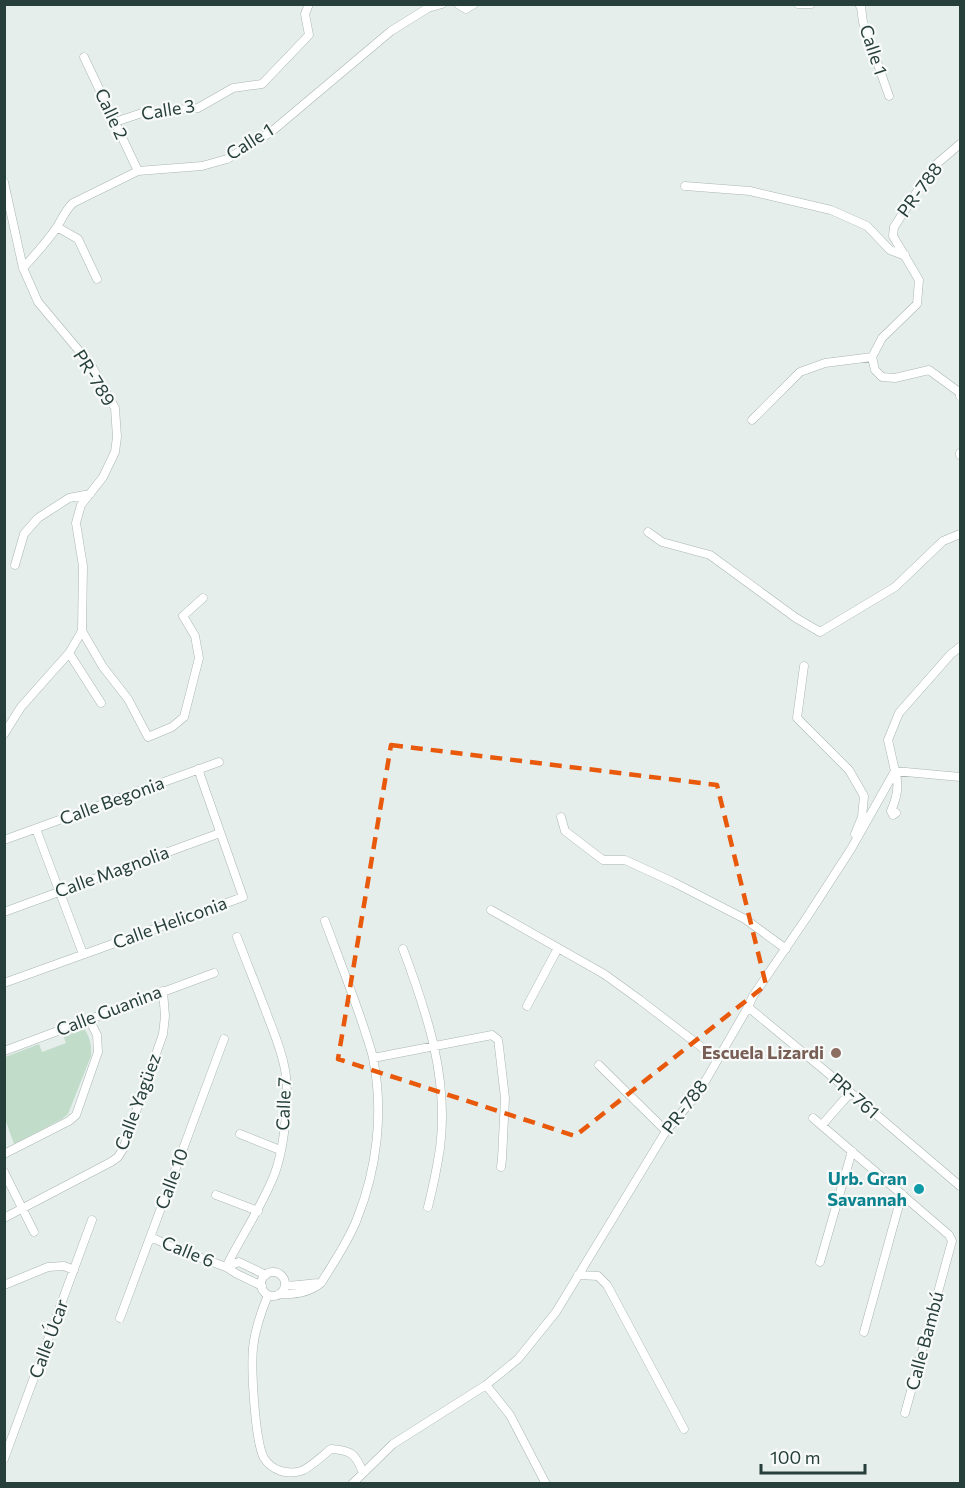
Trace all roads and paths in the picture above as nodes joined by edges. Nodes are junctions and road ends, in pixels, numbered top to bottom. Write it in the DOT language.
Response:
graph roads {
  1 [pos="309,4"];
  2 [pos="441,4"];
  3 [pos="459,4"];
  4 [pos="474,4"];
  5 [pos="798,4"];
  6 [pos="811,4"];
  7 [pos="859,4"];
  8 [pos="84,57"];
  9 [pos="889,96"];
  10 [pos="115,122"];
  11 [pos="960,144"];
  12 [pos="138,171"];
  13 [pos="5,184"];
  14 [pos="686,186"];
  15 [pos="57,227"];
  16 [pos="905,255"];
  17 [pos="22,268"];
  18 [pos="97,279"];
  19 [pos="872,357"];
  20 [pos="960,396"];
  21 [pos="752,420"];
  22 [pos="90,494"];
  23 [pos="648,532"];
  24 [pos="960,534"];
  25 [pos="15,566"];
  26 [pos="202,598"];
  27 [pos="82,630"];
  28 [pos="960,647"];
  29 [pos="69,653"];
  30 [pos="804,666"];
  31 [pos="101,704"];
  32 [pos="4,734"];
  33 [pos="219,762"];
  34 [pos="198,770"];
  35 [pos="895,771"];
  36 [pos="960,777"];
  37 [pos="897,813"];
  38 [pos="561,818"];
  39 [pos="36,829"];
  40 [pos="220,833"];
  41 [pos="4,840"];
  42 [pos="851,849"];
  43 [pos="60,891"];
  44 [pos="491,910"];
  45 [pos="4,912"];
  46 [pos="325,921"];
  47 [pos="237,937"];
  48 [pos="558,948"];
  49 [pos="403,949"];
  50 [pos="786,949"];
  51 [pos="83,954"];
  52 [pos="214,973"];
  53 [pos="4,983"];
  54 [pos="163,991"];
  55 [pos="527,1006"];
  56 [pos="748,1007"];
  57 [pos="89,1019"];
  58 [pos="224,1039"];
  59 [pos="434,1046"];
  60 [pos="4,1051"];
  61 [pos="373,1058"];
  62 [pos="717,1059"];
  63 [pos="599,1065"];
  64 [pos="850,1093"];
  65 [pos="813,1118"];
  66 [pos="822,1125"];
  67 [pos="666,1131"];
  68 [pos="240,1134"];
  69 [pos="280,1150"];
  70 [pos="852,1151"];
  71 [pos="4,1154"];
  72 [pos="501,1167"];
  73 [pos="4,1172"];
  74 [pos="960,1186"];
  75 [pos="902,1194"];
  76 [pos="216,1195"];
  77 [pos="428,1207"];
  78 [pos="23,1209"];
  79 [pos="258,1211"];
  80 [pos="4,1218"];
  81 [pos="92,1220"];
  82 [pos="34,1232"];
  83 [pos="151,1237"];
  84 [pos="820,1262"];
  85 [pos="226,1267"];
  86 [pos="74,1270"];
  87 [pos="266,1275"];
  88 [pos="578,1275"];
  89 [pos="4,1285"];
  90 [pos="285,1285"];
  91 [pos="262,1286"];
  92 [pos="305,1289"];
  93 [pos="279,1294"];
  94 [pos="268,1295"];
  95 [pos="120,1318"];
  96 [pos="864,1332"];
  97 [pos="486,1385"];
  98 [pos="905,1413"];
  99 [pos="684,1429"];
  100 [pos="5,1456"];
  101 [pos="363,1473"];
  102 [pos="352,1484"];
  103 [pos="546,1484"];
  1 -- 10 [label="street, Calle 3"];
  2 -- 12 [label="street, Calle 1"];
  3 -- 4 [label="street"];
  5 -- 6 [label="street"];
  7 -- 9 [label="street, Calle 1"];
  8 -- 10 [label="street, Calle 2"];
  10 -- 12 [label="street, Calle 2"];
  11 -- 16 [label="street, PR-788 / PR-788"];
  12 -- 15 [label="street, Calle 1"];
  13 -- 17 [label="street, PR-789 / PR-789"];
  14 -- 16 [label="street"];
  15 -- 17 [label="street, Calle 1"];
  15 -- 18 [label="street"];
  16 -- 19 [label="street, PR-788 / PR-788"];
  17 -- 22 [label="street, PR-789 / PR-789"];
  19 -- 20 [label="street"];
  19 -- 21 [label="street"];
  22 -- 25 [label="street"];
  22 -- 27 [label="street, PR-789 / PR-789"];
  23 -- 24 [label="street"];
  26 -- 27 [label="street"];
  27 -- 29 [label="street, PR-789 / PR-789"];
  28 -- 35 [label="street"];
  29 -- 31 [label="street"];
  29 -- 32 [label="street, PR-789 / PR-789"];
  30 -- 42 [label="street"];
  33 -- 34 [label="street, Calle Begonia"];
  34 -- 39 [label="street, Calle Begonia"];
  34 -- 40 [label="street, Calle Heliconia"];
  35 -- 36 [label="street"];
  35 -- 37 [label="street"];
  35 -- 42 [label="street, PR-788 / PR-788"];
  38 -- 50 [label="street"];
  39 -- 41 [label="street, Calle Begonia"];
  39 -- 43 [label="street"];
  40 -- 43 [label="street, Calle Magnolia"];
  40 -- 51 [label="street, Calle Heliconia"];
  42 -- 50 [label="street, PR-788 / PR-788"];
  43 -- 45 [label="street, Calle Magnolia"];
  43 -- 51 [label="street"];
  44 -- 48 [label="street"];
  46 -- 61 [label="street"];
  47 -- 69 [label="street, Calle 7"];
  48 -- 55 [label="street"];
  48 -- 62 [label="street"];
  49 -- 59 [label="street"];
  50 -- 56 [label="street, PR-788 / PR-788"];
  51 -- 53 [label="street, Calle Heliconia"];
  52 -- 54 [label="street, Calle Guanina"];
  54 -- 57 [label="street, Calle Guanina"];
  54 -- 78 [label="street, Calle Yagüez"];
  56 -- 62 [label="street, PR-788 / PR-788"];
  56 -- 64 [label="street, PR-761 / PR-761"];
  57 -- 60 [label="street, Calle Guanina"];
  57 -- 71 [label="street"];
  58 -- 83 [label="street, Calle 10"];
  59 -- 61 [label="street"];
  59 -- 72 [label="street"];
  59 -- 77 [label="street"];
  61 -- 92 [label="street"];
  62 -- 67 [label="street, PR-788 / PR-788"];
  63 -- 67 [label="street"];
  64 -- 66 [label="street"];
  64 -- 74 [label="street, PR-761 / PR-761"];
  65 -- 66 [label="street, Calle Bambú"];
  66 -- 70 [label="street, Calle Bambú"];
  67 -- 88 [label="street, PR-788 / PR-788"];
  68 -- 69 [label="street"];
  69 -- 79 [label="street, Calle 7"];
  70 -- 75 [label="street, Calle Bambú"];
  70 -- 84 [label="street"];
  73 -- 78 [label="street"];
  75 -- 96 [label="street"];
  75 -- 98 [label="street, Calle Bambú"];
  76 -- 79 [label="street"];
  78 -- 80 [label="street, Calle Yagüez"];
  78 -- 82 [label="street"];
  79 -- 85 [label="street, Calle 7"];
  81 -- 86 [label="street, Calle Úcar"];
  83 -- 85 [label="street, Calle 6"];
  83 -- 95 [label="street, Calle 10"];
  85 -- 87 [label="street, Calle 6"];
  85 -- 91 [label="street, Calle 6"];
  86 -- 89 [label="street"];
  86 -- 100 [label="street, Calle Úcar"];
  87 -- 90 [label="street"];
  87 -- 91 [label="street"];
  88 -- 97 [label="street, PR-788 / PR-788"];
  88 -- 99 [label="street"];
  90 -- 92 [label="street"];
  90 -- 93 [label="street"];
  91 -- 94 [label="street"];
  92 -- 93 [label="street"];
  93 -- 94 [label="street"];
  94 -- 101 [label="street"];
  97 -- 101 [label="street, PR-788 / PR-788"];
  97 -- 103 [label="street"];
  101 -- 102 [label="street, PR-788 / PR-788"];
}
